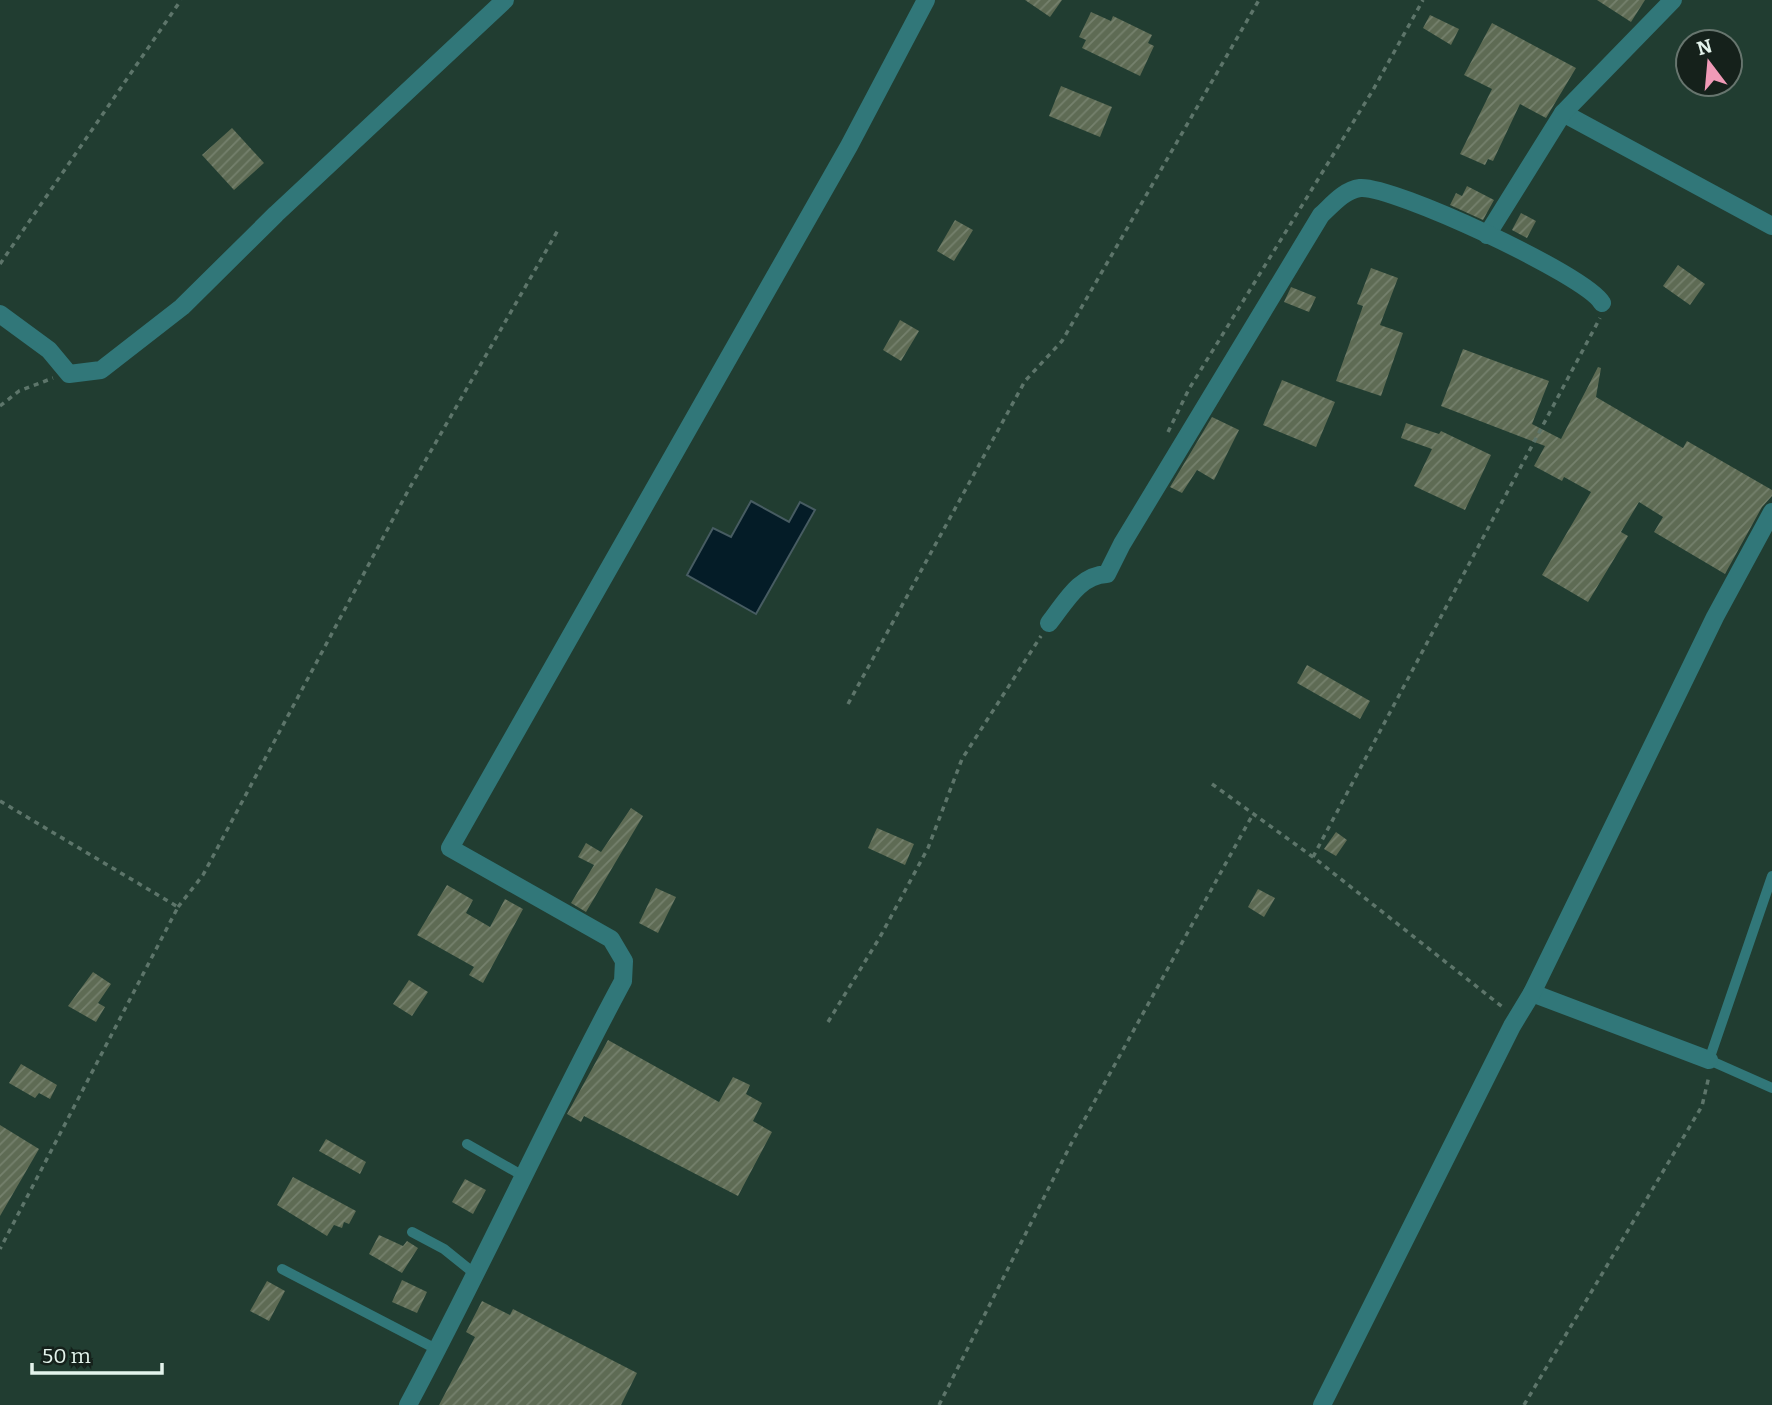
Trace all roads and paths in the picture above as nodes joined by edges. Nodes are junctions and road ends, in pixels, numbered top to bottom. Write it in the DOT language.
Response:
graph roads {
  1 [pos="181,0"];
  2 [pos="505,0"];
  3 [pos="926,0"];
  4 [pos="1259,0"];
  5 [pos="1423,0"];
  6 [pos="1672,0"];
  7 [pos="1563,113"];
  8 [pos="1772,226"];
  9 [pos="558,230"];
  10 [pos="1487,234"];
  11 [pos="0,264"];
  12 [pos="1602,303"];
  13 [pos="0,314"];
  14 [pos="69,374"];
  15 [pos="0,406"];
  16 [pos="1162,443"];
  17 [pos="1772,512"];
  18 [pos="1049,623"];
  19 [pos="848,704"];
  20 [pos="1212,784"];
  21 [pos="0,801"];
  22 [pos="1253,814"];
  23 [pos="1312,857"];
  24 [pos="1772,876"];
  25 [pos="178,907"];
  26 [pos="1532,992"];
  27 [pos="1518,1015"];
  28 [pos="828,1021"];
  29 [pos="1709,1060"];
  30 [pos="1772,1088"];
  31 [pos="467,1144"];
  32 [pos="525,1177"];
  33 [pos="412,1232"];
  34 [pos="0,1249"];
  35 [pos="282,1269"];
  36 [pos="475,1274"];
  37 [pos="438,1350"];
  38 [pos="408,1405"];
  39 [pos="939,1405"];
  40 [pos="1322,1405"];
  41 [pos="1524,1405"];
  1 -- 11 [label="path"];
  2 -- 14 [label="street"];
  3 -- 32 [label="street"];
  4 -- 19 [label="path"];
  5 -- 16 [label="path"];
  6 -- 7 [label="street"];
  7 -- 8 [label="street"];
  7 -- 10 [label="street"];
  9 -- 25 [label="path"];
  10 -- 12 [label="street"];
  10 -- 18 [label="street"];
  12 -- 23 [label="path"];
  13 -- 14 [label="street"];
  14 -- 15 [label="path"];
  17 -- 26 [label="street"];
  18 -- 28 [label="path"];
  20 -- 22 [label="path"];
  21 -- 25 [label="path"];
  22 -- 23 [label="path"];
  22 -- 39 [label="path"];
  23 -- 27 [label="path"];
  24 -- 29 [label="lane"];
  25 -- 34 [label="path"];
  26 -- 27 [label="street"];
  26 -- 29 [label="street"];
  27 -- 40 [label="street"];
  29 -- 30 [label="lane"];
  29 -- 41 [label="path"];
  31 -- 32 [label="lane"];
  32 -- 36 [label="street"];
  33 -- 36 [label="lane"];
  35 -- 37 [label="lane"];
  36 -- 37 [label="street"];
  37 -- 38 [label="street"];
}
